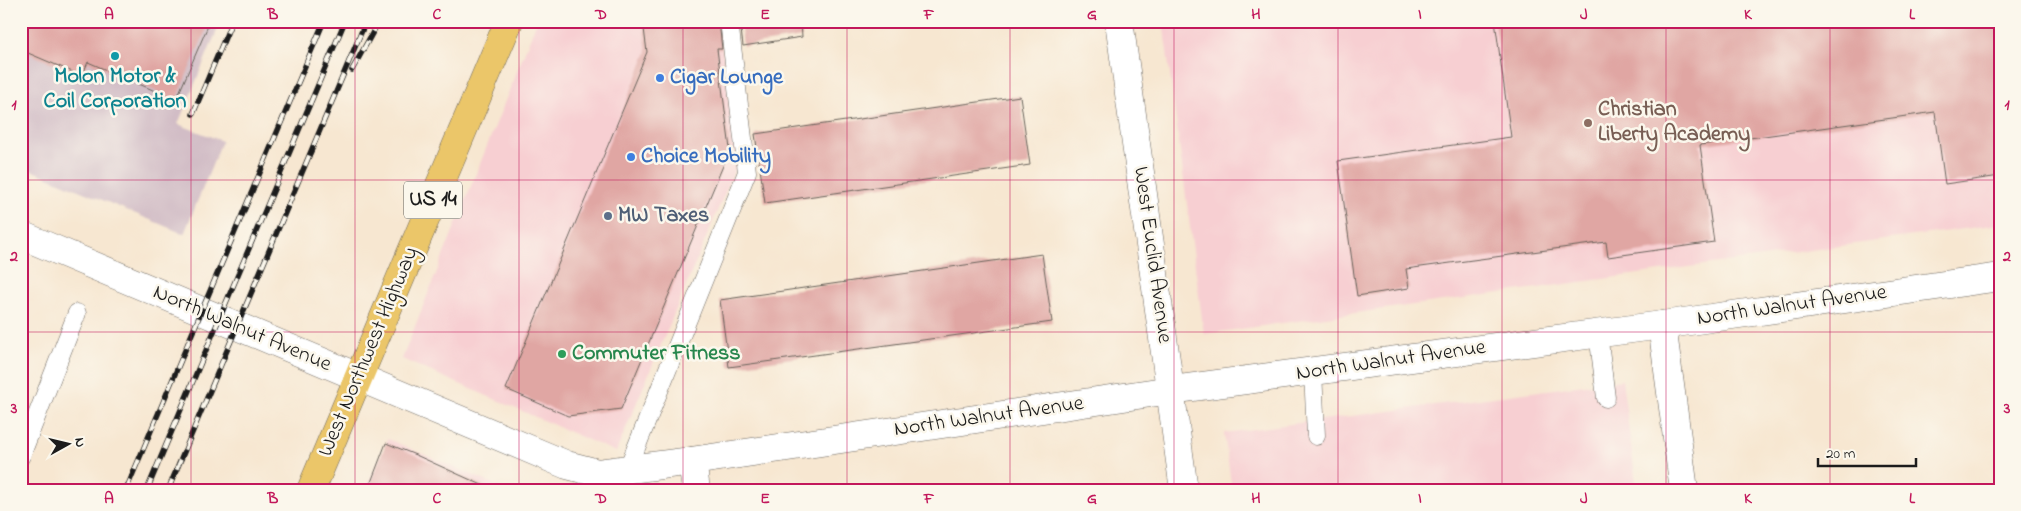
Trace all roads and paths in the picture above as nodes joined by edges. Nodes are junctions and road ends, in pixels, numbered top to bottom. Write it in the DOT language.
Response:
graph roads {
  1 [pos="509,21"];
  2 [pos="729,21"];
  3 [pos="1119,21"];
  4 [pos="21,235"];
  5 [pos="2000,277"];
  6 [pos="77,313"];
  7 [pos="1662,325"];
  8 [pos="1598,333"];
  9 [pos="1313,371"];
  10 [pos="357,378"];
  11 [pos="1170,390"];
  12 [pos="1606,398"];
  13 [pos="1316,436"];
  14 [pos="21,456"];
  15 [pos="692,461"];
  16 [pos="628,468"];
  17 [pos="311,490"];
  18 [pos="696,490"];
  19 [pos="1184,490"];
  20 [pos="1684,490"];
  1 -- 10 [label="main road, West Northwest Highway / US 14"];
  2 -- 16 [label="lane"];
  3 -- 11 [label="street, West Euclid Avenue"];
  4 -- 10 [label="street, North Walnut Avenue"];
  5 -- 7 [label="street, North Walnut Avenue"];
  6 -- 14 [label="lane"];
  7 -- 8 [label="street, North Walnut Avenue"];
  7 -- 20 [label="street"];
  8 -- 9 [label="street, North Walnut Avenue"];
  8 -- 12 [label="lane"];
  9 -- 11 [label="street, North Walnut Avenue"];
  9 -- 13 [label="lane"];
  10 -- 16 [label="street, North Walnut Avenue"];
  10 -- 17 [label="main road, West Northwest Highway / US 14"];
  11 -- 15 [label="street, North Walnut Avenue"];
  11 -- 19 [label="street, West Euclid Avenue"];
  15 -- 16 [label="street, North Walnut Avenue"];
  15 -- 18 [label="street"];
}
